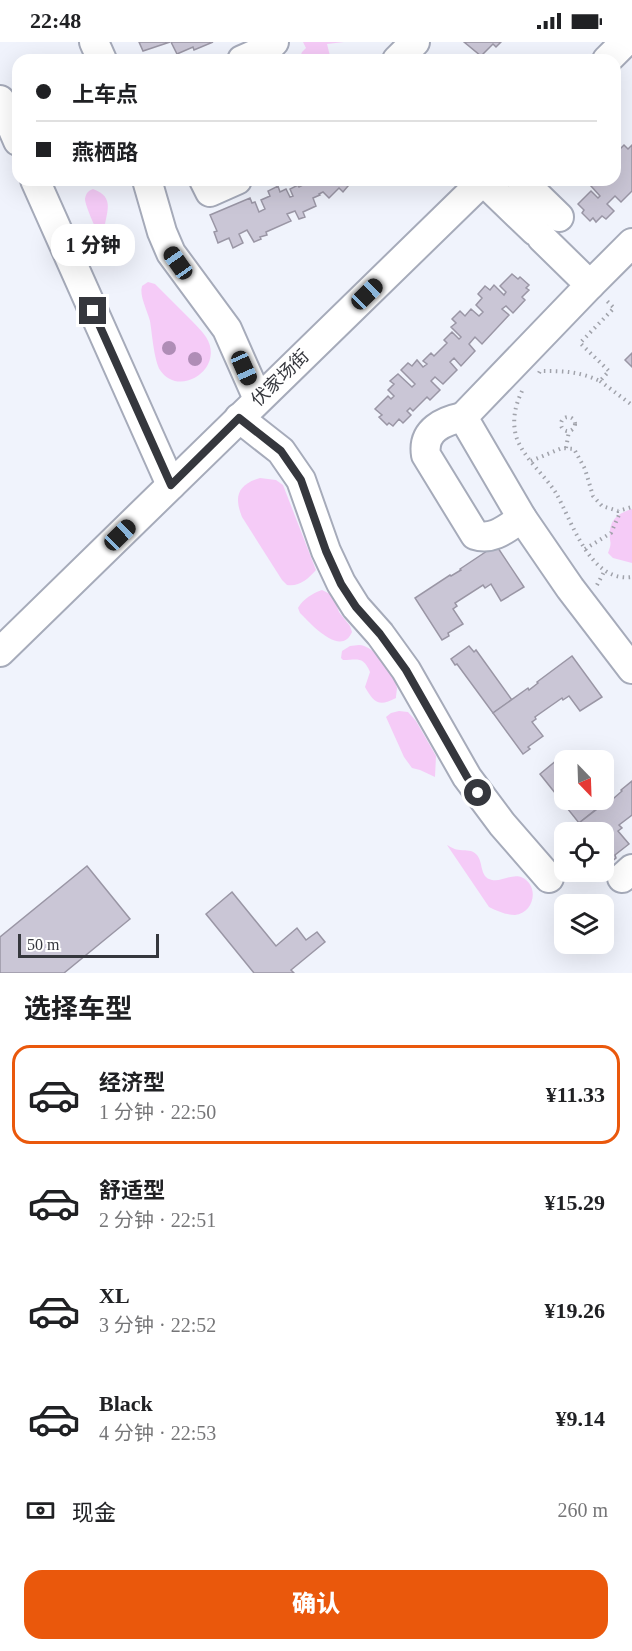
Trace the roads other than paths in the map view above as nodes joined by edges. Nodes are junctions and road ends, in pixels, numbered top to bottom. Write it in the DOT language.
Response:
graph roads {
  1 [pos="274,42"];
  2 [pos="415,42"];
  3 [pos="626,42"];
  4 [pos="256,54"];
  5 [pos="403,54"];
  6 [pos="613,54"];
  7 [pos="0,100"];
  8 [pos="12,127"];
  9 [pos="38,186"];
  10 [pos="149,186"];
  11 [pos="207,186"];
  12 [pos="224,186"];
  13 [pos="478,186"];
  14 [pos="492,186"];
  15 [pos="524,186"];
  16 [pos="545,228"];
  17 [pos="632,243"];
  18 [pos="590,285"];
  19 [pos="248,409"];
  20 [pos="463,417"];
  21 [pos="171,485"];
  22 [pos="522,518"];
  23 [pos="0,652"];
  24 [pos="632,669"];
  25 [pos="549,878"];
  1 -- 4 [label="street"];
  2 -- 5 [label="street"];
  3 -- 6 [label="street"];
  7 -- 8 [label="street"];
  9 -- 21 [label="street"];
  10 -- 19 [label="street"];
  11 -- 12 [label="street"];
  13 -- 19 [label="street, 伏家场街"];
  14 -- 16 [label="street"];
  15 -- 16 [label="street"];
  16 -- 18 [label="street"];
  17 -- 18 [label="street"];
  18 -- 20 [label="street"];
  19 -- 21 [label="street, 伏家场街"];
  19 -- 25 [label="street"];
  20 -- 22 [label="street"];
  20 -- 22 [label="street"];
  21 -- 23 [label="street, 伏家场街"];
  22 -- 24 [label="street"];
}
